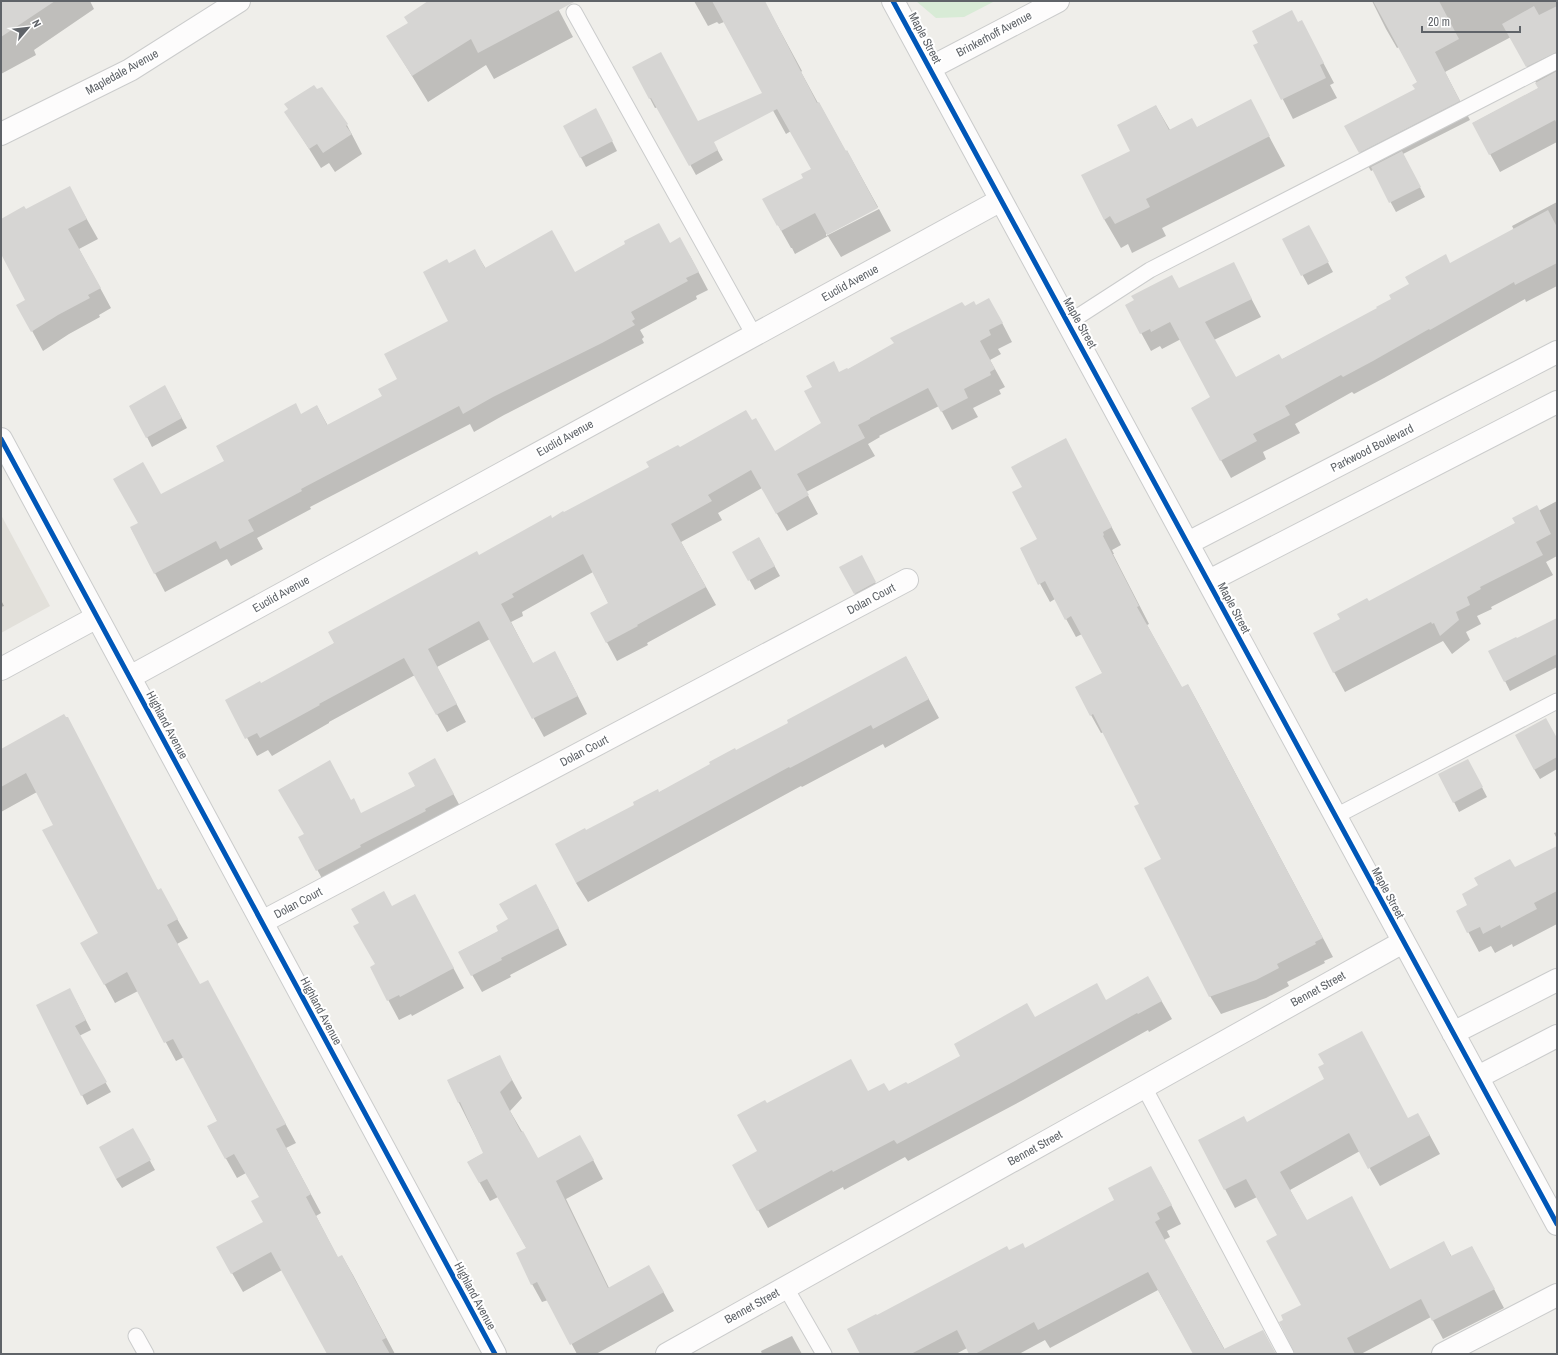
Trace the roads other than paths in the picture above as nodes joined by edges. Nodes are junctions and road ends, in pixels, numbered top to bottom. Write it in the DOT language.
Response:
graph roads {
  1 [pos="239,1"];
  2 [pos="893,1"];
  3 [pos="1058,1"];
  4 [pos="574,12"];
  5 [pos="1557,61"];
  6 [pos="930,68"];
  7 [pos="1,134"];
  8 [pos="1001,200"];
  9 [pos="1068,323"];
  10 [pos="754,335"];
  11 [pos="1557,352"];
  12 [pos="1557,402"];
  13 [pos="1,439"];
  14 [pos="1188,543"];
  15 [pos="907,580"];
  16 [pos="1209,581"];
  17 [pos="97,617"];
  18 [pos="1,669"];
  19 [pos="130,677"];
  20 [pos="1557,701"];
  21 [pos="1336,816"];
  22 [pos="262,922"];
  23 [pos="1403,942"];
  24 [pos="1557,980"];
  25 [pos="1453,1033"];
  26 [pos="1557,1036"];
  27 [pos="1478,1077"];
  28 [pos="1144,1087"];
  29 [pos="1557,1224"];
  30 [pos="786,1288"];
  31 [pos="1557,1295"];
  32 [pos="136,1336"];
  33 [pos="146,1354"];
  34 [pos="495,1354"];
  35 [pos="667,1354"];
  36 [pos="824,1354"];
  37 [pos="1286,1354"];
  38 [pos="1443,1354"];
  1 -- 7 [label="street, Mapledale Avenue"];
  2 -- 6 [label="street, Maple Street"];
  3 -- 6 [label="street, Brinkerhoff Avenue"];
  4 -- 10 [label="lane"];
  5 -- 9 [label="lane"];
  6 -- 8 [label="street, Maple Street"];
  8 -- 9 [label="street, Maple Street"];
  8 -- 10 [label="street, Euclid Avenue"];
  9 -- 14 [label="street, Maple Street"];
  10 -- 19 [label="street, Euclid Avenue"];
  11 -- 14 [label="street, Parkwood Boulevard"];
  12 -- 16 [label="street"];
  13 -- 17 [label="street"];
  14 -- 16 [label="street, Maple Street"];
  15 -- 22 [label="street, Dolan Court"];
  16 -- 21 [label="street, Maple Street"];
  17 -- 18 [label="street"];
  17 -- 19 [label="street, Highland Avenue"];
  19 -- 22 [label="street, Highland Avenue"];
  20 -- 21 [label="lane"];
  21 -- 23 [label="street, Maple Street"];
  22 -- 34 [label="street, Highland Avenue"];
  23 -- 25 [label="street, Maple Street"];
  23 -- 28 [label="street, Bennet Street"];
  24 -- 25 [label="street"];
  25 -- 27 [label="street, Maple Street"];
  26 -- 27 [label="street"];
  27 -- 29 [label="street, Maple Street"];
  28 -- 30 [label="street, Bennet Street"];
  28 -- 37 [label="lane"];
  30 -- 35 [label="street, Bennet Street"];
  30 -- 36 [label="lane"];
  31 -- 38 [label="street"];
  32 -- 33 [label="lane"];
}
